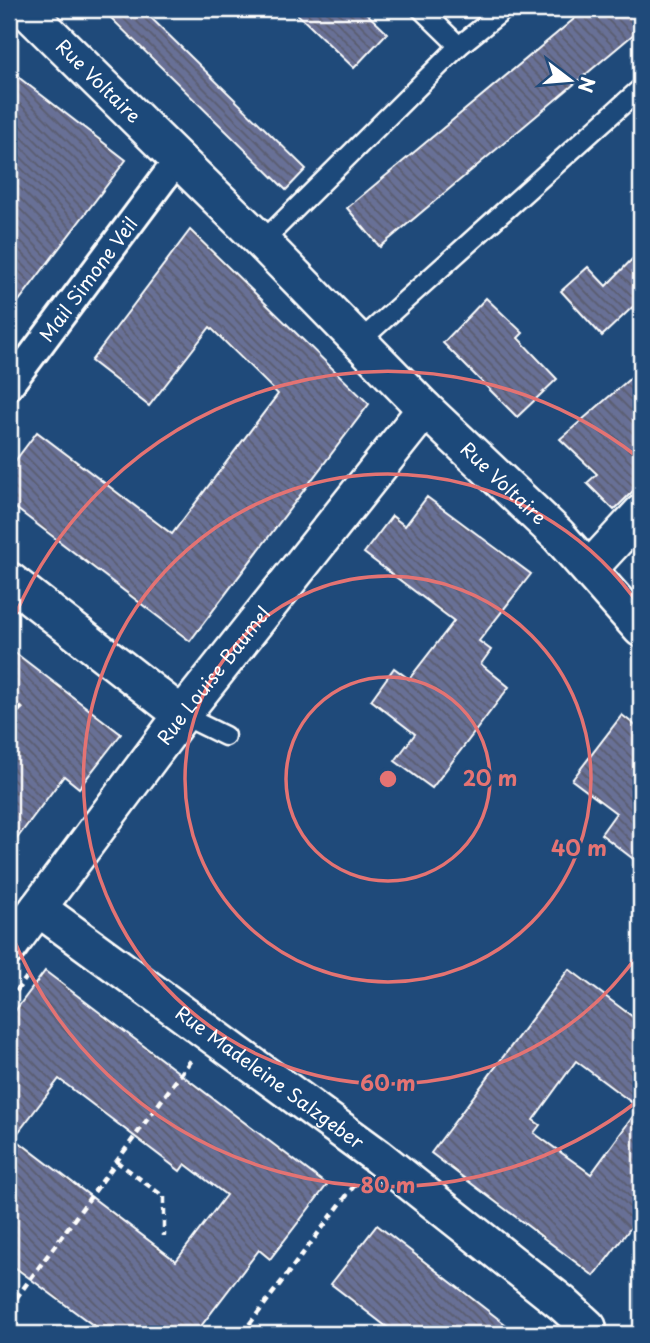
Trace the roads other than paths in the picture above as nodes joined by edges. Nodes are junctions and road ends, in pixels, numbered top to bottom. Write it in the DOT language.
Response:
graph roads {
  1 [pos="25,9"];
  2 [pos="421,9"];
  3 [pos="505,9"];
  4 [pos="459,46"];
  5 [pos="641,88"];
  6 [pos="167,174"];
  7 [pos="262,242"];
  8 [pos="360,341"];
  9 [pos="9,386"];
  10 [pos="425,409"];
  11 [pos="641,513"];
  12 [pos="589,569"];
  13 [pos="9,580"];
  14 [pos="641,629"];
  15 [pos="182,715"];
  16 [pos="225,736"];
  17 [pos="38,908"];
  18 [pos="9,947"];
  19 [pos="589,1334"];
  1 -- 7 [label="street, Rue Voltaire"];
  2 -- 4 [label="lane"];
  3 -- 4 [label="lane"];
  4 -- 7 [label="lane"];
  5 -- 8 [label="lane"];
  6 -- 9 [label="street, Mail Simone Veil"];
  7 -- 8 [label="street, Rue Voltaire"];
  8 -- 10 [label="street, Rue Voltaire"];
  10 -- 12 [label="street, Rue Voltaire"];
  10 -- 15 [label="street, Rue Louise Baumel"];
  11 -- 12 [label="street"];
  12 -- 14 [label="street, Rue Voltaire"];
  13 -- 15 [label="street"];
  15 -- 16 [label="lane"];
  15 -- 17 [label="street, Rue Louise Baumel"];
  17 -- 18 [label="street, Rue Louise Baumel"];
  17 -- 19 [label="street, Rue Madeleine Salzgeber"];
}
